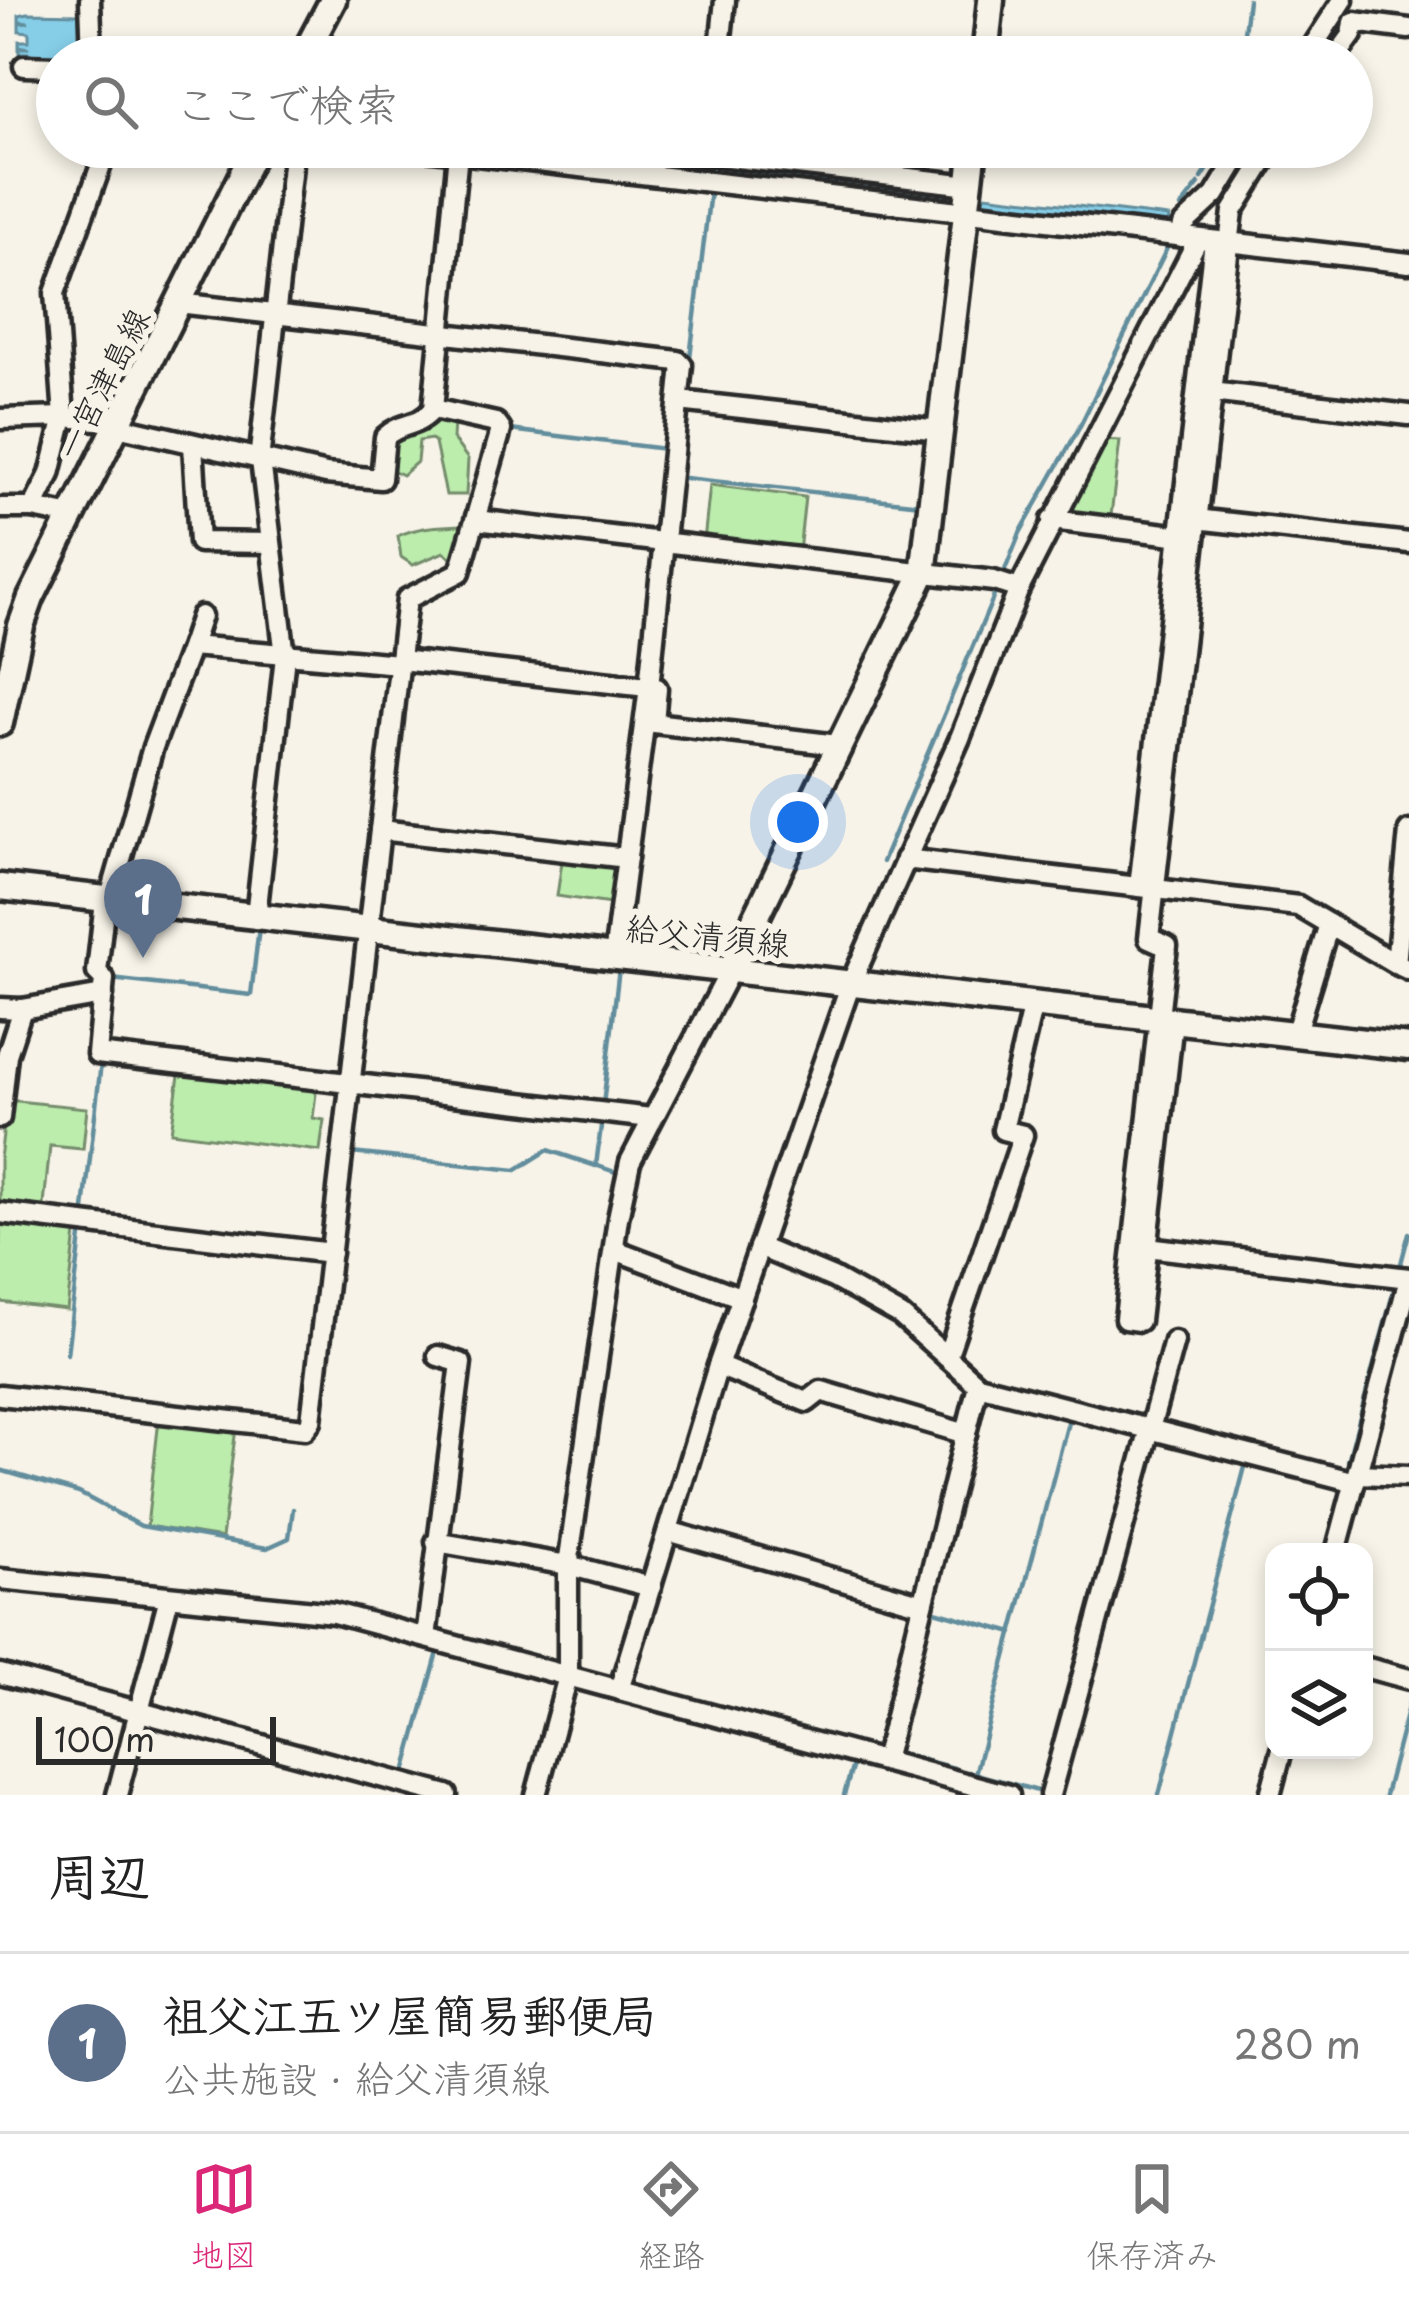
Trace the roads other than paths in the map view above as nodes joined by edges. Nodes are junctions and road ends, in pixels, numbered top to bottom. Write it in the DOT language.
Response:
graph roads {
  1 [pos="90,0"];
  2 [pos="333,0"];
  3 [pos="725,0"];
  4 [pos="991,0"];
  5 [pos="1343,0"];
  6 [pos="737,1"];
  7 [pos="1409,28"];
  8 [pos="91,36"];
  9 [pos="314,36"];
  10 [pos="721,36"];
  11 [pos="733,36"];
  12 [pos="987,36"];
  13 [pos="1320,36"];
  14 [pos="1351,36"];
  15 [pos="24,66"];
  16 [pos="36,66"];
  17 [pos="100,168"];
  18 [pos="246,168"];
  19 [pos="292,168"];
  20 [pos="456,168"];
  21 [pos="757,168"];
  22 [pos="788,168"];
  23 [pos="972,168"];
  24 [pos="1231,168"];
  25 [pos="1260,168"];
  26 [pos="968,199"];
  27 [pos="1206,240"];
  28 [pos="1409,263"];
  29 [pos="178,303"];
  30 [pos="273,314"];
  31 [pos="440,333"];
  32 [pos="1211,392"];
  33 [pos="679,401"];
  34 [pos="433,409"];
  35 [pos="1409,415"];
  36 [pos="64,417"];
  37 [pos="0,419"];
  38 [pos="118,424"];
  39 [pos="939,430"];
  40 [pos="193,445"];
  41 [pos="260,457"];
  42 [pos="0,508"];
  43 [pos="33,508"];
  44 [pos="72,516"];
  45 [pos="476,520"];
  46 [pos="1052,520"];
  47 [pos="1190,531"];
  48 [pos="269,543"];
  49 [pos="663,543"];
  50 [pos="1409,543"];
  51 [pos="923,574"];
  52 [pos="1019,589"];
  53 [pos="201,616"];
  54 [pos="191,646"];
  55 [pos="285,656"];
  56 [pos="400,662"];
  57 [pos="649,687"];
  58 [pos="0,723"];
  59 [pos="838,745"];
  60 [pos="380,830"];
  61 [pos="1409,831"];
  62 [pos="627,858"];
  63 [pos="905,859"];
  64 [pos="0,887"];
  65 [pos="1147,888"];
  66 [pos="107,901"];
  67 [pos="256,916"];
  68 [pos="1329,925"];
  69 [pos="368,929"];
  70 [pos="614,957"];
  71 [pos="1403,967"];
  72 [pos="730,970"];
  73 [pos="850,983"];
  74 [pos="103,995"];
  75 [pos="1034,1004"];
  76 [pos="0,1008"];
  77 [pos="22,1009"];
  78 [pos="1166,1020"];
  79 [pos="1295,1035"];
  80 [pos="1409,1047"];
  81 [pos="350,1083"];
  82 [pos="0,1118"];
  83 [pos="651,1118"];
  84 [pos="0,1213"];
  85 [pos="759,1247"];
  86 [pos="1148,1247"];
  87 [pos="615,1250"];
  88 [pos="331,1253"];
  89 [pos="1409,1279"];
  90 [pos="742,1298"];
  91 [pos="1174,1341"];
  92 [pos="438,1356"];
  93 [pos="947,1357"];
  94 [pos="718,1366"];
  95 [pos="978,1385"];
  96 [pos="0,1395"];
  97 [pos="1150,1428"];
  98 [pos="966,1434"];
  99 [pos="1409,1476"];
  100 [pos="1356,1478"];
  101 [pos="668,1531"];
  102 [pos="436,1542"];
  103 [pos="1338,1543"];
  104 [pos="568,1565"];
  105 [pos="0,1579"];
  106 [pos="651,1587"];
  107 [pos="169,1598"];
  108 [pos="923,1604"];
  109 [pos="426,1637"];
  110 [pos="1373,1669"];
  111 [pos="0,1674"];
  112 [pos="568,1676"];
  113 [pos="1409,1679"];
  114 [pos="619,1690"];
  115 [pos="139,1712"];
  116 [pos="1280,1759"];
  117 [pos="884,1761"];
  118 [pos="121,1794"];
  119 [pos="447,1795"];
  120 [pos="536,1795"];
  121 [pos="1009,1795"];
  122 [pos="1050,1795"];
  123 [pos="1270,1795"];
  1 -- 8 [label="street"];
  2 -- 9 [label="main road"];
  3 -- 6 [label="street"];
  3 -- 10 [label="street"];
  4 -- 12 [label="main road"];
  5 -- 13 [label="street"];
  6 -- 11 [label="street"];
  7 -- 14 [label="street"];
  15 -- 16 [label="street"];
  17 -- 36 [label="street"];
  18 -- 29 [label="main road, 一宮津島線"];
  19 -- 30 [label="street"];
  20 -- 31 [label="street"];
  21 -- 26 [label="street"];
  22 -- 26 [label="street"];
  23 -- 26 [label="main road"];
  24 -- 27 [label="street"];
  25 -- 27 [label="street"];
  26 -- 27 [label="street"];
  26 -- 39 [label="main road"];
  27 -- 28 [label="street"];
  27 -- 32 [label="street"];
  27 -- 46 [label="street"];
  27 -- 47 [label="street"];
  29 -- 30 [label="street"];
  29 -- 38 [label="main road, 一宮津島線"];
  30 -- 31 [label="street"];
  30 -- 41 [label="street"];
  31 -- 33 [label="street"];
  31 -- 34 [label="street"];
  32 -- 35 [label="street"];
  32 -- 47 [label="street"];
  33 -- 39 [label="street"];
  33 -- 49 [label="street"];
  34 -- 41 [label="street"];
  34 -- 45 [label="street"];
  36 -- 37 [label="street"];
  36 -- 38 [label="street"];
  36 -- 43 [label="street"];
  38 -- 40 [label="street"];
  38 -- 44 [label="main road, 一宮津島線"];
  39 -- 51 [label="main road"];
  40 -- 41 [label="street"];
  40 -- 48 [label="street"];
  41 -- 48 [label="street"];
  42 -- 43 [label="street"];
  43 -- 44 [label="street"];
  44 -- 58 [label="main road, 一宮津島線"];
  45 -- 49 [label="street"];
  45 -- 56 [label="street"];
  46 -- 47 [label="street"];
  46 -- 52 [label="street"];
  47 -- 50 [label="street"];
  47 -- 65 [label="street"];
  48 -- 55 [label="street"];
  49 -- 51 [label="street"];
  49 -- 57 [label="street"];
  51 -- 52 [label="street"];
  51 -- 59 [label="main road"];
  52 -- 63 [label="street"];
  53 -- 54 [label="street"];
  54 -- 55 [label="street"];
  54 -- 66 [label="street"];
  55 -- 56 [label="street"];
  55 -- 67 [label="street"];
  56 -- 57 [label="street"];
  56 -- 60 [label="street"];
  57 -- 59 [label="street"];
  57 -- 62 [label="street"];
  59 -- 72 [label="main road"];
  60 -- 62 [label="street"];
  60 -- 69 [label="street"];
  61 -- 71 [label="street"];
  62 -- 70 [label="street"];
  63 -- 65 [label="street"];
  63 -- 73 [label="street"];
  64 -- 66 [label="main road, 給父清須線"];
  65 -- 68 [label="street"];
  65 -- 78 [label="street"];
  66 -- 67 [label="main road, 給父清須線"];
  66 -- 74 [label="street"];
  67 -- 69 [label="main road, 給父清須線"];
  68 -- 71 [label="street"];
  68 -- 79 [label="street"];
  69 -- 70 [label="main road, 給父清須線"];
  69 -- 81 [label="street"];
  70 -- 72 [label="main road, 給父清須線"];
  72 -- 73 [label="main road, 給父清須線"];
  72 -- 83 [label="street"];
  73 -- 75 [label="main road, 給父清須線"];
  73 -- 85 [label="street"];
  74 -- 77 [label="street"];
  74 -- 81 [label="street"];
  75 -- 78 [label="main road, 給父清須線"];
  75 -- 93 [label="street"];
  76 -- 77 [label="street"];
  77 -- 82 [label="street"];
  78 -- 79 [label="main road, 給父清須線"];
  78 -- 86 [label="street"];
  78 -- 86 [label="street"];
  79 -- 80 [label="main road, 給父清須線"];
  81 -- 83 [label="street"];
  81 -- 88 [label="street"];
  83 -- 87 [label="street"];
  84 -- 88 [label="street"];
  85 -- 90 [label="street"];
  85 -- 93 [label="street"];
  86 -- 89 [label="street"];
  87 -- 90 [label="street"];
  87 -- 104 [label="street"];
  88 -- 96 [label="street"];
  89 -- 100 [label="street"];
  90 -- 94 [label="street"];
  91 -- 97 [label="street"];
  92 -- 102 [label="street"];
  93 -- 95 [label="street"];
  94 -- 98 [label="street"];
  94 -- 101 [label="street"];
  95 -- 97 [label="street"];
  95 -- 98 [label="street"];
  97 -- 100 [label="street"];
  97 -- 122 [label="street"];
  98 -- 108 [label="street"];
  99 -- 100 [label="street"];
  100 -- 103 [label="street"];
  101 -- 106 [label="street"];
  101 -- 108 [label="street"];
  102 -- 104 [label="street"];
  102 -- 109 [label="street"];
  104 -- 106 [label="street"];
  104 -- 112 [label="street"];
  105 -- 107 [label="street"];
  106 -- 114 [label="street"];
  107 -- 109 [label="street"];
  107 -- 115 [label="street"];
  108 -- 117 [label="street"];
  109 -- 112 [label="street"];
  110 -- 113 [label="street"];
  111 -- 115 [label="street"];
  112 -- 114 [label="street"];
  112 -- 120 [label="street"];
  114 -- 117 [label="street"];
  115 -- 118 [label="street"];
  115 -- 119 [label="street"];
  116 -- 123 [label="street"];
  117 -- 121 [label="street"];
}
